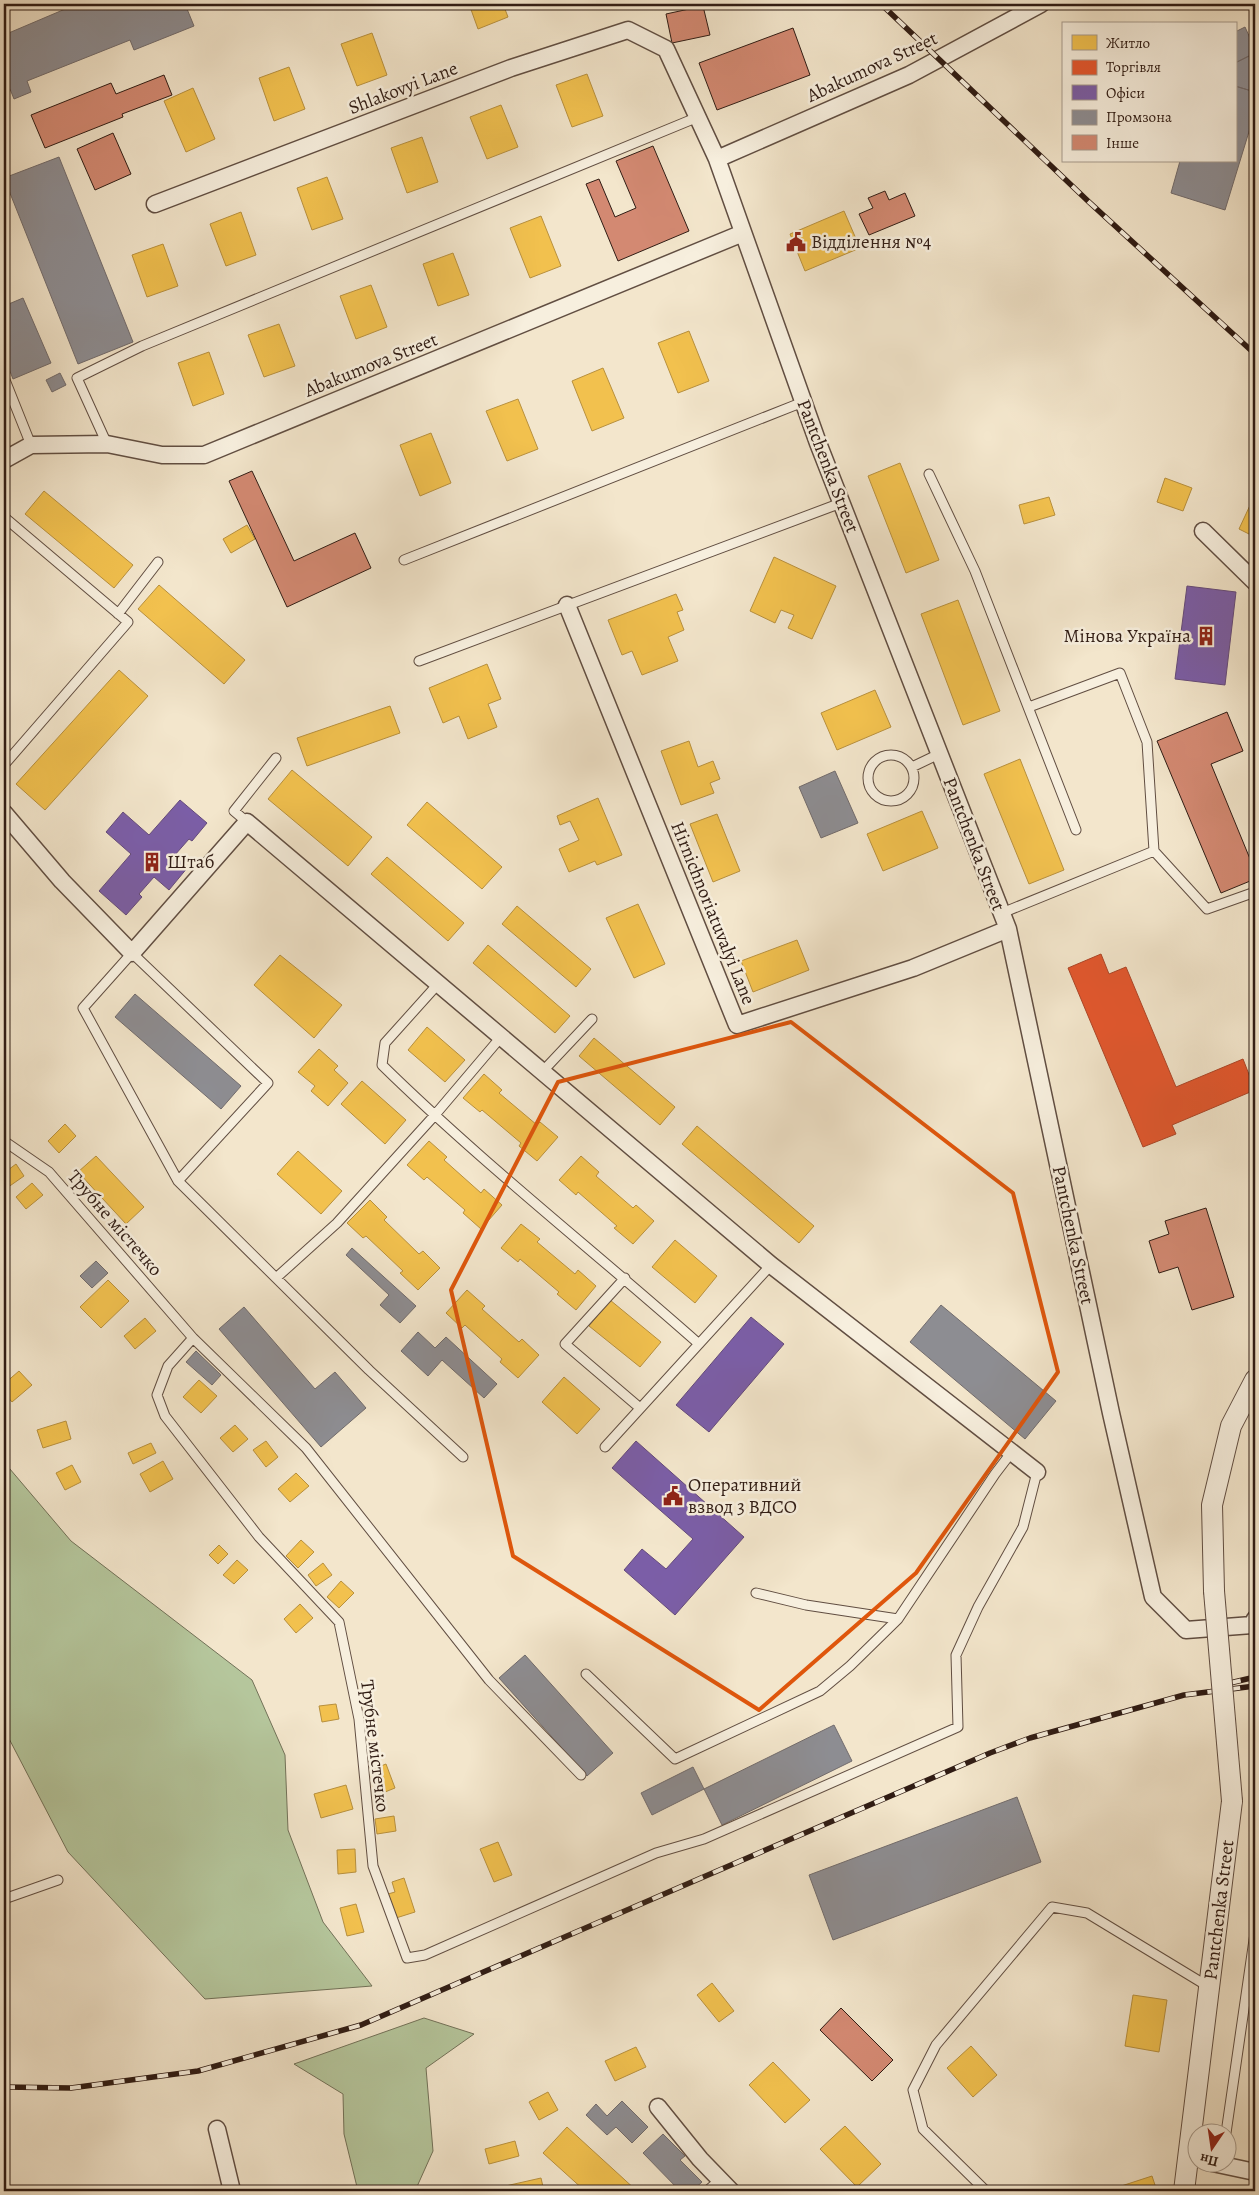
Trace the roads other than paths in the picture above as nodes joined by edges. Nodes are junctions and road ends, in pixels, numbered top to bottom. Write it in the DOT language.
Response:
graph roads {
  1 [pos="1041,4"];
  2 [pos="666,49"];
  3 [pos="698,117"];
  4 [pos="717,159"];
  5 [pos="155,204"];
  6 [pos="743,233"];
  7 [pos="5,380"];
  8 [pos="803,402"];
  9 [pos="107,444"];
  10 [pos="31,445"];
  11 [pos="4,460"];
  12 [pos="929,474"];
  13 [pos="841,503"];
  14 [pos="4,517"];
  15 [pos="1203,531"];
  16 [pos="404,560"];
  17 [pos="158,562"];
  18 [pos="1255,582"];
  19 [pos="567,605"];
  20 [pos="118,614"];
  21 [pos="419,661"];
  22 [pos="1029,707"];
  23 [pos="939,754"];
  24 [pos="276,758"];
  25 [pos="4,765"];
  26 [pos="912,767"];
  27 [pos="4,813"];
  28 [pos="247,822"];
  29 [pos="1076,830"];
  30 [pos="1154,852"];
  31 [pos="1255,892"];
  32 [pos="1002,913"];
  33 [pos="1008,929"];
  34 [pos="132,953"];
  35 [pos="438,984"];
  36 [pos="592,1019"];
  37 [pos="501,1037"];
  38 [pos="542,1072"];
  39 [pos="434,1116"];
  40 [pos="4,1141"];
  41 [pos="178,1181"];
  42 [pos="771,1265"];
  43 [pos="276,1278"];
  44 [pos="624,1278"];
  45 [pos="192,1338"];
  46 [pos="699,1344"];
  47 [pos="1255,1380"];
  48 [pos="640,1408"];
  49 [pos="605,1448"];
  50 [pos="1011,1453"];
  51 [pos="463,1458"];
  52 [pos="1036,1472"];
  53 [pos="756,1593"];
  54 [pos="1255,1619"];
  55 [pos="898,1620"];
  56 [pos="586,1674"];
  57 [pos="581,1775"];
  58 [pos="58,1880"];
  59 [pos="4,1899"];
  60 [pos="1255,1933"];
  61 [pos="1209,1988"];
  62 [pos="658,2107"];
  63 [pos="1207,2122"];
  64 [pos="1228,2122"];
  65 [pos="217,2129"];
  66 [pos="1236,2168"];
  67 [pos="1199,2172"];
  68 [pos="1255,2172"];
  69 [pos="726,2186"];
  70 [pos="232,2191"];
  71 [pos="707,2191"];
  72 [pos="986,2191"];
  73 [pos="1184,2191"];
  1 -- 4 [label="street, Abakumova Street"];
  2 -- 3 [label="street, Pantchenka Street"];
  2 -- 5 [label="street, Shlakovyi Lane"];
  3 -- 4 [label="street, Pantchenka Street"];
  3 -- 9 [label="lane"];
  4 -- 6 [label="street, Pantchenka Street"];
  6 -- 8 [label="street, Pantchenka Street"];
  6 -- 9 [label="street, Abakumova Street"];
  7 -- 10 [label="lane"];
  8 -- 13 [label="street, Pantchenka Street"];
  8 -- 16 [label="lane"];
  9 -- 10 [label="street, Abakumova Street"];
  10 -- 11 [label="street, Abakumova Street"];
  12 -- 22 [label="lane"];
  13 -- 19 [label="lane"];
  13 -- 23 [label="street, Pantchenka Street"];
  14 -- 20 [label="lane"];
  15 -- 18 [label="street"];
  17 -- 20 [label="lane"];
  19 -- 21 [label="lane"];
  19 -- 33 [label="street, Hirnichnoriatuvalyi Lane"];
  20 -- 25 [label="lane"];
  22 -- 29 [label="lane"];
  22 -- 30 [label="lane"];
  23 -- 26 [label="lane"];
  23 -- 32 [label="street, Pantchenka Street"];
  24 -- 28 [label="lane"];
  26 -- 26 [label="lane"];
  27 -- 34 [label="street"];
  28 -- 34 [label="street"];
  28 -- 35 [label="street"];
  30 -- 31 [label="lane"];
  30 -- 32 [label="lane"];
  32 -- 33 [label="street, Pantchenka Street"];
  33 -- 54 [label="street, Pantchenka Street"];
  34 -- 41 [label="lane"];
  34 -- 41 [label="lane"];
  35 -- 37 [label="street"];
  35 -- 39 [label="lane"];
  36 -- 38 [label="lane"];
  37 -- 38 [label="street"];
  37 -- 39 [label="lane"];
  38 -- 42 [label="street"];
  39 -- 43 [label="lane"];
  39 -- 44 [label="lane"];
  40 -- 45 [label="lane, Трубне містечко"];
  41 -- 43 [label="lane"];
  42 -- 46 [label="lane"];
  42 -- 50 [label="street"];
  43 -- 51 [label="lane"];
  44 -- 46 [label="lane"];
  44 -- 48 [label="lane"];
  45 -- 52 [label="lane, Трубне містечко"];
  45 -- 57 [label="lane, Трубне містечко"];
  46 -- 48 [label="lane"];
  47 -- 61 [label="street, Pantchenka Street, bridge"];
  48 -- 49 [label="lane"];
  50 -- 52 [label="street"];
  50 -- 55 [label="lane"];
  53 -- 55 [label="lane"];
  55 -- 56 [label="lane"];
  58 -- 59 [label="lane"];
  60 -- 64 [label="lane"];
  61 -- 63 [label="street, Pantchenka Street"];
  61 -- 72 [label="lane"];
  62 -- 69 [label="street"];
  65 -- 70 [label="street"];
  66 -- 68 [label="street"];
  67 -- 73 [label="street, Pantchenka Street"];
  69 -- 71 [label="lane"];
}
